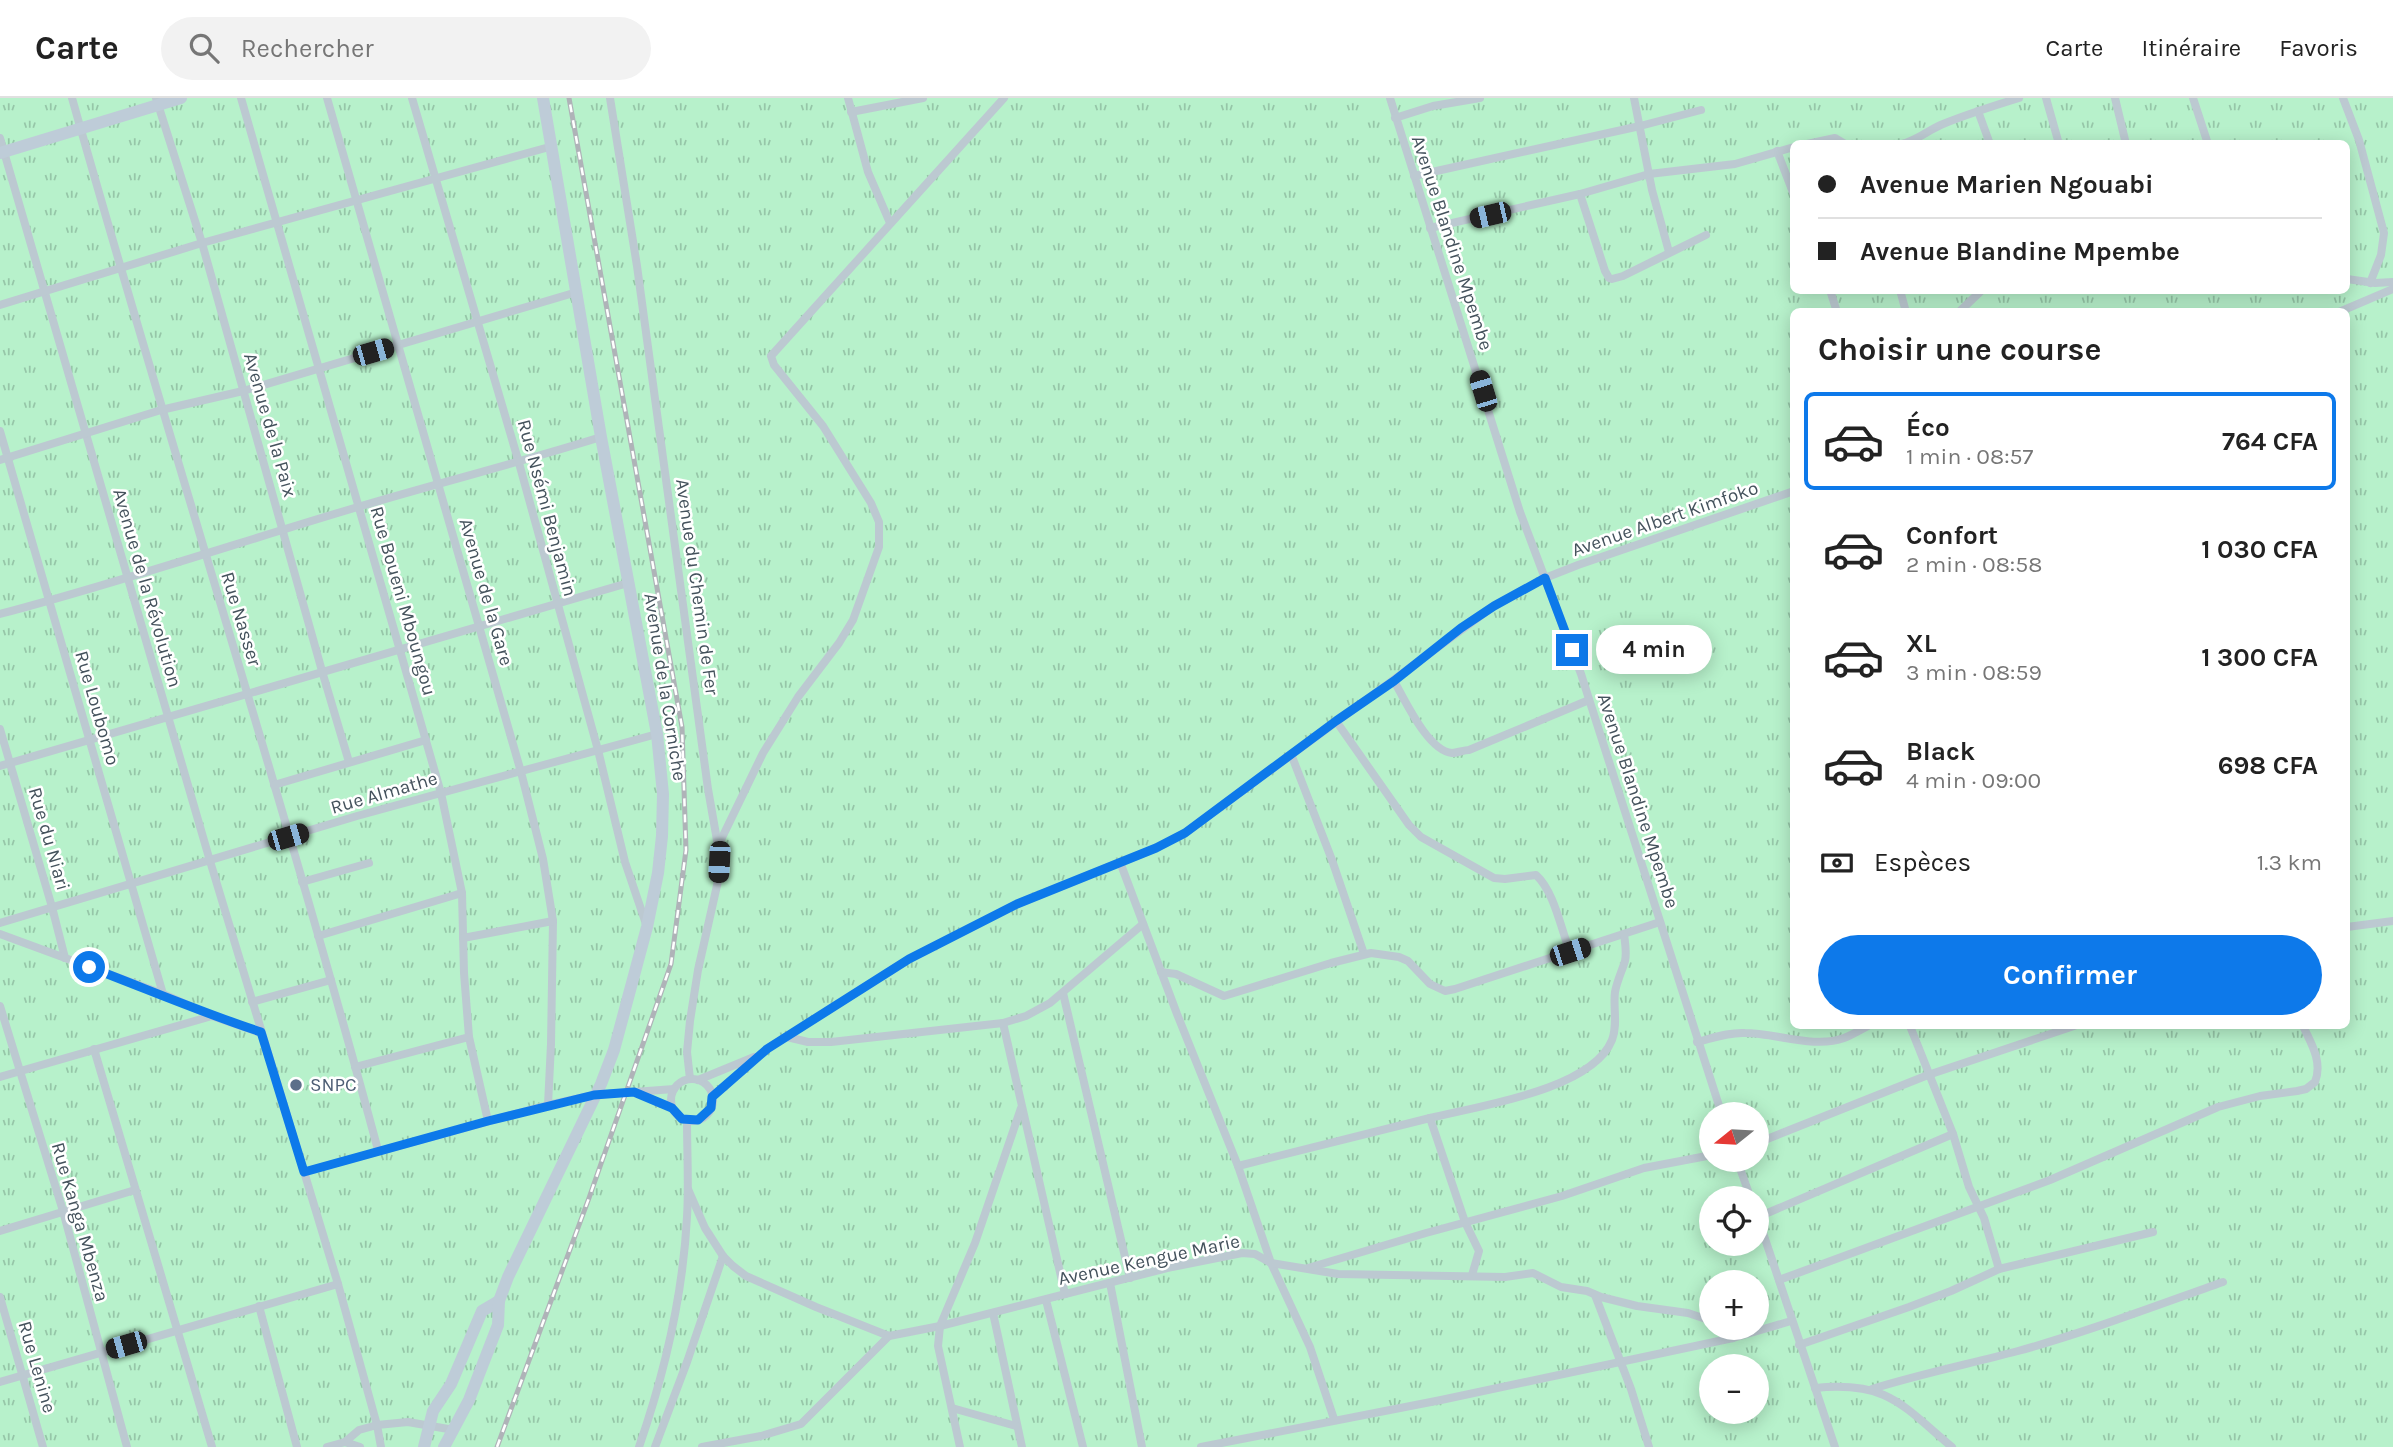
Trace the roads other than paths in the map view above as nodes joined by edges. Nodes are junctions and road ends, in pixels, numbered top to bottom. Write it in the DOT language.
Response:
graph roads {
  1 [pos="72,98"];
  2 [pos="181,98"];
  3 [pos="241,98"];
  4 [pos="327,98"];
  5 [pos="412,98"];
  6 [pos="543,98"];
  7 [pos="610,98"];
  8 [pos="848,98"];
  9 [pos="923,98"];
  10 [pos="1004,98"];
  11 [pos="1390,98"];
  12 [pos="1480,98"];
  13 [pos="1633,98"];
  14 [pos="2019,98"];
  15 [pos="2046,98"];
  16 [pos="2115,98"];
  17 [pos="2193,98"];
  18 [pos="2343,98"];
  19 [pos="157,101"];
  20 [pos="1701,110"];
  21 [pos="1978,111"];
  22 [pos="851,112"];
  23 [pos="1395,118"];
  24 [pos="1640,126"];
  25 [pos="80,128"];
  26 [pos="1921,140"];
  27 [pos="1989,140"];
  28 [pos="2058,140"];
  29 [pos="2125,140"];
  30 [pos="2207,140"];
  31 [pos="553,146"];
  32 [pos="1,147"];
  33 [pos="1790,148"];
  34 [pos="1777,151"];
  35 [pos="1649,174"];
  36 [pos="1414,176"];
  37 [pos="435,179"];
  38 [pos="1790,185"];
  39 [pos="1580,194"];
  40 [pos="357,200"];
  41 [pos="277,223"];
  42 [pos="890,223"];
  43 [pos="1430,228"];
  44 [pos="1706,234"];
  45 [pos="202,243"];
  46 [pos="1669,252"];
  47 [pos="121,267"];
  48 [pos="2350,280"];
  49 [pos="2393,282"];
  50 [pos="2370,283"];
  51 [pos="2393,289"];
  52 [pos="44,292"];
  53 [pos="577,292"];
  54 [pos="0,305"];
  55 [pos="2348,308"];
  56 [pos="477,321"];
  57 [pos="400,344"];
  58 [pos="319,368"];
  59 [pos="243,391"];
  60 [pos="161,410"];
  61 [pos="0,431"];
  62 [pos="86,434"];
  63 [pos="601,437"];
  64 [pos="4,458"];
  65 [pos="519,463"];
  66 [pos="440,485"];
  67 [pos="1790,492"];
  68 [pos="360,506"];
  69 [pos="283,530"];
  70 [pos="205,553"];
  71 [pos="1545,578"];
  72 [pos="127,579"];
  73 [pos="628,583"];
  74 [pos="49,601"];
  75 [pos="556,604"];
  76 [pos="0,614"];
  77 [pos="479,626"];
  78 [pos="401,651"];
  79 [pos="321,671"];
  80 [pos="1394,681"];
  81 [pos="247,695"];
  82 [pos="1589,700"];
  83 [pos="168,718"];
  84 [pos="1336,721"];
  85 [pos="0,729"];
  86 [pos="657,734"];
  87 [pos="426,740"];
  88 [pos="90,741"];
  89 [pos="598,750"];
  90 [pos="1291,754"];
  91 [pos="349,762"];
  92 [pos="10,763"];
  93 [pos="0,766"];
  94 [pos="522,772"];
  95 [pos="274,785"];
  96 [pos="441,793"];
  97 [pos="288,837"];
  98 [pos="718,846"];
  99 [pos="210,861"];
  100 [pos="1120,862"];
  101 [pos="369,863"];
  102 [pos="302,882"];
  103 [pos="132,885"];
  104 [pos="462,893"];
  105 [pos="52,907"];
  106 [pos="553,921"];
  107 [pos="2393,921"];
  108 [pos="1660,922"];
  109 [pos="0,923"];
  110 [pos="1143,924"];
  111 [pos="647,927"];
  112 [pos="2350,927"];
  113 [pos="0,934"];
  114 [pos="1624,934"];
  115 [pos="318,936"];
  116 [pos="463,938"];
  117 [pos="1570,952"];
  118 [pos="1364,954"];
  119 [pos="65,958"];
  120 [pos="1161,972"];
  121 [pos="331,980"];
  122 [pos="1063,993"];
  123 [pos="163,994"];
  124 [pos="252,1002"];
  125 [pos="0,1006"];
  126 [pos="212,1016"];
  127 [pos="1003,1023"];
  128 [pos="1862,1029"];
  129 [pos="1911,1029"];
  130 [pos="2065,1029"];
  131 [pos="2304,1029"];
  132 [pos="261,1032"];
  133 [pos="469,1037"];
  134 [pos="787,1037"];
  135 [pos="1697,1042"];
  136 [pos="94,1049"];
  137 [pos="760,1054"];
  138 [pos="355,1067"];
  139 [pos="19,1071"];
  140 [pos="1928,1075"];
  141 [pos="0,1077"];
  142 [pos="694,1080"];
  143 [pos="674,1089"];
  144 [pos="634,1092"];
  145 [pos="594,1095"];
  146 [pos="712,1097"];
  147 [pos="1718,1102"];
  148 [pos="548,1105"];
  149 [pos="672,1108"];
  150 [pos="1021,1108"];
  151 [pos="1430,1118"];
  152 [pos="488,1121"];
  153 [pos="687,1121"];
  154 [pos="1953,1134"];
  155 [pos="1769,1138"];
  156 [pos="378,1150"];
  157 [pos="1699,1157"];
  158 [pos="1238,1166"];
  159 [pos="304,1172"];
  160 [pos="688,1189"];
  161 [pos="135,1190"];
  162 [pos="1977,1206"];
  163 [pos="1769,1211"];
  164 [pos="63,1212"];
  165 [pos="1465,1222"];
  166 [pos="0,1231"];
  167 [pos="2153,1232"];
  168 [pos="1769,1251"];
  169 [pos="723,1256"];
  170 [pos="1271,1263"];
  171 [pos="1305,1269"];
  172 [pos="1999,1269"];
  173 [pos="1472,1275"];
  174 [pos="1130,1278"];
  175 [pos="1779,1280"];
  176 [pos="2223,1282"];
  177 [pos="1110,1283"];
  178 [pos="338,1284"];
  179 [pos="1065,1294"];
  180 [pos="1595,1296"];
  181 [pos="0,1297"];
  182 [pos="1046,1300"];
  183 [pos="499,1301"];
  184 [pos="258,1306"];
  185 [pos="993,1313"];
  186 [pos="1699,1317"];
  187 [pos="1791,1321"];
  188 [pos="940,1326"];
  189 [pos="1769,1327"];
  190 [pos="178,1330"];
  191 [pos="889,1336"];
  192 [pos="1723,1340"];
  193 [pos="1799,1345"];
  194 [pos="100,1352"];
  195 [pos="1621,1361"];
  196 [pos="22,1375"];
  197 [pos="0,1382"];
  198 [pos="1815,1388"];
  199 [pos="1872,1390"];
  200 [pos="952,1408"];
  201 [pos="1334,1419"];
  202 [pos="377,1425"];
  203 [pos="428,1425"];
  204 [pos="1016,1426"];
  205 [pos="454,1430"];
  206 [pos="345,1442"];
  207 [pos="43,1447"];
  208 [pos="127,1447"];
  209 [pos="212,1447"];
  210 [pos="297,1447"];
  211 [pos="327,1447"];
  212 [pos="360,1447"];
  213 [pos="381,1447"];
  214 [pos="424,1447"];
  215 [pos="444,1447"];
  216 [pos="639,1447"];
  217 [pos="655,1447"];
  218 [pos="702,1447"];
  219 [pos="960,1447"];
  220 [pos="1022,1447"];
  221 [pos="1083,1447"];
  222 [pos="1142,1447"];
  223 [pos="1202,1447"];
  224 [pos="1648,1447"];
  225 [pos="1835,1447"];
  226 [pos="1952,1447"];
  1 -- 25 [label="street, Rue Nasser"];
  2 -- 19 [label="street"];
  3 -- 41 [label="street, Rue Boueni Mboungou"];
  4 -- 40 [label="street, Avenue de la Gare"];
  5 -- 37 [label="street, Rue Nsémi Benjamin"];
  6 -- 31 [label="street, Avenue de la Corniche"];
  7 -- 98 [label="street, Avenue du Chemin de Fer"];
  8 -- 22 [label="street"];
  9 -- 22 [label="street"];
  10 -- 42 [label="street"];
  11 -- 23 [label="street, Avenue Blandine Mpembe"];
  12 -- 23 [label="street"];
  13 -- 24 [label="street"];
  14 -- 21 [label="street"];
  15 -- 28 [label="street"];
  16 -- 29 [label="street"];
  17 -- 30 [label="street"];
  18 -- 50 [label="street"];
  19 -- 25 [label="street"];
  19 -- 45 [label="street, Avenue de la Paix"];
  20 -- 24 [label="street"];
  21 -- 26 [label="street"];
  21 -- 27 [label="street"];
  22 -- 42 [label="street"];
  23 -- 36 [label="street, Avenue Blandine Mpembe"];
  24 -- 35 [label="street"];
  24 -- 36 [label="street"];
  25 -- 32 [label="street"];
  25 -- 47 [label="street, Rue Nasser"];
  31 -- 37 [label="street"];
  31 -- 53 [label="street, Avenue de la Corniche"];
  32 -- 52 [label="street, Avenue de la Révolution"];
  33 -- 34 [label="street"];
  34 -- 35 [label="street"];
  34 -- 38 [label="street"];
  35 -- 39 [label="street"];
  35 -- 46 [label="street"];
  36 -- 43 [label="street, Avenue Blandine Mpembe"];
  37 -- 40 [label="street"];
  37 -- 56 [label="street, Rue Nsémi Benjamin"];
  39 -- 43 [label="street"];
  39 -- 46 [label="street"];
  40 -- 41 [label="street"];
  40 -- 57 [label="street, Avenue de la Gare"];
  41 -- 45 [label="street"];
  41 -- 58 [label="street, Rue Boueni Mboungou"];
  42 -- 98 [label="street"];
  43 -- 71 [label="street, Avenue Blandine Mpembe"];
  44 -- 46 [label="street"];
  45 -- 47 [label="street"];
  45 -- 59 [label="street, Avenue de la Paix"];
  47 -- 52 [label="street"];
  47 -- 60 [label="street, Rue Nasser"];
  48 -- 50 [label="street"];
  49 -- 50 [label="street"];
  51 -- 55 [label="street"];
  52 -- 54 [label="street"];
  52 -- 62 [label="street, Avenue de la Révolution"];
  53 -- 56 [label="street"];
  53 -- 63 [label="street, Avenue de la Corniche"];
  56 -- 57 [label="street"];
  56 -- 65 [label="street, Rue Nsémi Benjamin"];
  57 -- 58 [label="street"];
  57 -- 66 [label="street, Avenue de la Gare"];
  58 -- 59 [label="street"];
  58 -- 68 [label="street, Rue Boueni Mboungou"];
  59 -- 60 [label="street"];
  59 -- 69 [label="street, Avenue de la Paix"];
  60 -- 62 [label="street"];
  60 -- 70 [label="street, Rue Nasser"];
  61 -- 64 [label="street, Rue Loubomo"];
  62 -- 64 [label="street"];
  62 -- 72 [label="street, Avenue de la Révolution"];
  63 -- 65 [label="street"];
  63 -- 73 [label="street, Avenue de la Corniche"];
  64 -- 74 [label="street, Rue Loubomo"];
  65 -- 66 [label="street"];
  65 -- 75 [label="street, Rue Nsémi Benjamin"];
  66 -- 68 [label="street"];
  66 -- 77 [label="street, Avenue de la Gare"];
  67 -- 71 [label="street, Avenue Albert Kimfoko"];
  68 -- 69 [label="street"];
  68 -- 78 [label="street, Rue Boueni Mboungou"];
  69 -- 70 [label="street"];
  69 -- 79 [label="street, Avenue de la Paix"];
  70 -- 72 [label="street"];
  70 -- 81 [label="street, Rue Nasser"];
  71 -- 80 [label="street, Avenue Albert Kimfoko"];
  71 -- 82 [label="street, Avenue Blandine Mpembe"];
  72 -- 74 [label="street"];
  72 -- 83 [label="street, Avenue de la Révolution"];
  73 -- 75 [label="street"];
  73 -- 86 [label="street, Avenue de la Corniche"];
  74 -- 76 [label="street"];
  74 -- 88 [label="street, Rue Loubomo"];
  75 -- 77 [label="street"];
  75 -- 89 [label="street, Rue Nsémi Benjamin"];
  77 -- 78 [label="street"];
  77 -- 94 [label="street, Avenue de la Gare"];
  78 -- 79 [label="street"];
  78 -- 87 [label="street, Rue Boueni Mboungou"];
  79 -- 81 [label="street"];
  79 -- 91 [label="street, Avenue de la Paix"];
  80 -- 82 [label="street"];
  80 -- 84 [label="street, Avenue Albert Kimfoko"];
  81 -- 83 [label="street"];
  81 -- 95 [label="street, Rue Nasser"];
  82 -- 108 [label="street, Avenue Blandine Mpembe"];
  83 -- 88 [label="street"];
  83 -- 99 [label="street, Avenue de la Révolution"];
  84 -- 90 [label="street, Avenue Albert Kimfoko"];
  84 -- 117 [label="street"];
  85 -- 92 [label="street, Rue du Niari"];
  86 -- 89 [label="street, Rue Almathe"];
  86 -- 111 [label="street, Avenue de la Corniche"];
  87 -- 91 [label="street"];
  87 -- 96 [label="street, Rue Boueni Mboungou"];
  88 -- 92 [label="street"];
  88 -- 103 [label="street, Rue Loubomo"];
  89 -- 94 [label="street, Rue Almathe"];
  89 -- 111 [label="street, Rue Nsémi Benjamin"];
  90 -- 100 [label="street, Avenue Albert Kimfoko"];
  90 -- 118 [label="street"];
  91 -- 95 [label="street"];
  92 -- 93 [label="street"];
  92 -- 105 [label="street, Rue du Niari"];
  94 -- 96 [label="street, Rue Almathe"];
  94 -- 106 [label="street, Avenue de la Gare"];
  95 -- 97 [label="street, Rue Nasser"];
  96 -- 97 [label="street, Rue Almathe"];
  96 -- 104 [label="street, Rue Boueni Mboungou"];
  97 -- 99 [label="street, Rue Almathe"];
  97 -- 102 [label="street, Rue Nasser"];
  98 -- 142 [label="street, Avenue du Chemin de Fer"];
  99 -- 103 [label="street, Rue Almathe"];
  99 -- 124 [label="street, Avenue de la Révolution"];
  100 -- 110 [label="street"];
  100 -- 134 [label="street, Avenue Albert Kimfoko"];
  101 -- 102 [label="street"];
  102 -- 115 [label="street, Rue Nasser"];
  103 -- 105 [label="street, Rue Almathe"];
  103 -- 123 [label="street, Rue Loubomo"];
  104 -- 115 [label="street"];
  104 -- 116 [label="street, Rue Boueni Mboungou"];
  105 -- 109 [label="street, Rue Almathe"];
  105 -- 119 [label="street, Rue du Niari"];
  106 -- 116 [label="street"];
  106 -- 148 [label="street, Avenue de la Gare"];
  107 -- 112 [label="street"];
  108 -- 114 [label="street"];
  108 -- 135 [label="street, Avenue Blandine Mpembe"];
  110 -- 120 [label="street"];
  110 -- 122 [label="street"];
  111 -- 145 [label="street, Avenue de la Corniche"];
  113 -- 119 [label="street"];
  114 -- 117 [label="street"];
  114 -- 151 [label="street"];
  115 -- 121 [label="street, Rue Nasser"];
  116 -- 133 [label="street, Rue Boueni Mboungou"];
  117 -- 118 [label="street"];
  118 -- 120 [label="street"];
  119 -- 123 [label="street"];
  120 -- 158 [label="street"];
  121 -- 124 [label="street"];
  121 -- 138 [label="street, Rue Nasser"];
  122 -- 127 [label="street"];
  122 -- 174 [label="street"];
  123 -- 126 [label="street"];
  124 -- 132 [label="street, Avenue de la Révolution"];
  125 -- 139 [label="street, Rue Kanga Mbenza"];
  126 -- 132 [label="street"];
  126 -- 136 [label="street"];
  127 -- 134 [label="street"];
  127 -- 150 [label="street"];
  128 -- 135 [label="street"];
  129 -- 140 [label="street"];
  130 -- 140 [label="street"];
  131 -- 162 [label="street"];
  132 -- 159 [label="street, Avenue de la Révolution"];
  133 -- 138 [label="street"];
  133 -- 152 [label="street, Rue Boueni Mboungou"];
  134 -- 137 [label="street, Avenue Albert Kimfoko"];
  135 -- 147 [label="street, Avenue Blandine Mpembe"];
  136 -- 139 [label="street"];
  136 -- 161 [label="street"];
  137 -- 142 [label="street, Avenue Albert Kimfoko"];
  137 -- 146 [label="street, Avenue Albert Kimfoko"];
  138 -- 156 [label="street, Rue Nasser"];
  139 -- 141 [label="street"];
  139 -- 164 [label="street, Rue Kanga Mbenza"];
  140 -- 154 [label="street"];
  140 -- 155 [label="street"];
  142 -- 143 [label="street"];
  142 -- 146 [label="street"];
  143 -- 144 [label="street"];
  143 -- 149 [label="street"];
  144 -- 145 [label="street"];
  144 -- 149 [label="street"];
  145 -- 148 [label="street"];
  145 -- 183 [label="street, Avenue de la Corniche"];
  146 -- 153 [label="street"];
  148 -- 152 [label="street"];
  149 -- 153 [label="street"];
  150 -- 179 [label="street"];
  150 -- 188 [label="street"];
  151 -- 158 [label="street"];
  151 -- 165 [label="street"];
  152 -- 156 [label="street"];
  153 -- 160 [label="street"];
  154 -- 162 [label="street"];
  154 -- 163 [label="street"];
  156 -- 159 [label="street"];
  157 -- 165 [label="street"];
  158 -- 170 [label="street"];
  159 -- 178 [label="street, Avenue de la Révolution"];
  160 -- 169 [label="street"];
  160 -- 216 [label="street"];
  161 -- 164 [label="street"];
  161 -- 190 [label="street"];
  162 -- 172 [label="street"];
  162 -- 175 [label="street"];
  164 -- 166 [label="street"];
  164 -- 194 [label="street, Rue Kanga Mbenza"];
  165 -- 171 [label="street"];
  165 -- 173 [label="street"];
  167 -- 172 [label="street"];
  168 -- 175 [label="street"];
  169 -- 191 [label="street"];
  169 -- 217 [label="street"];
  170 -- 171 [label="street, Avenue Kengue Marie"];
  170 -- 174 [label="street, Avenue Kengue Marie"];
  170 -- 201 [label="street"];
  171 -- 173 [label="street, Avenue Kengue Marie"];
  172 -- 193 [label="street"];
  173 -- 180 [label="street, Avenue Kengue Marie"];
  174 -- 177 [label="street, Avenue Kengue Marie"];
  175 -- 187 [label="street"];
  176 -- 199 [label="street"];
  177 -- 179 [label="street, Avenue Kengue Marie"];
  177 -- 222 [label="street"];
  178 -- 184 [label="street"];
  178 -- 202 [label="street, Avenue de la Révolution"];
  179 -- 182 [label="street, Avenue Kengue Marie"];
  180 -- 186 [label="street, Avenue Kengue Marie"];
  180 -- 195 [label="street"];
  181 -- 196 [label="street, Rue Lenine"];
  182 -- 185 [label="street, Avenue Kengue Marie"];
  182 -- 221 [label="street"];
  183 -- 203 [label="street, Avenue de la Corniche"];
  183 -- 205 [label="street, Avenue de la Corniche"];
  184 -- 190 [label="street"];
  184 -- 210 [label="street"];
  185 -- 188 [label="street, Avenue Kengue Marie"];
  185 -- 204 [label="street"];
  187 -- 189 [label="street"];
  187 -- 193 [label="street"];
  188 -- 191 [label="street, Avenue Kengue Marie"];
  188 -- 200 [label="street"];
  190 -- 194 [label="street"];
  190 -- 209 [label="street"];
  191 -- 218 [label="street"];
  192 -- 195 [label="street"];
  193 -- 198 [label="street"];
  194 -- 196 [label="street"];
  194 -- 208 [label="street, Rue Kanga Mbenza"];
  195 -- 201 [label="street"];
  195 -- 224 [label="street"];
  196 -- 197 [label="street"];
  196 -- 207 [label="street, Rue Lenine"];
  198 -- 199 [label="street"];
  198 -- 225 [label="street"];
  199 -- 226 [label="street"];
  200 -- 204 [label="street"];
  200 -- 219 [label="street"];
  201 -- 223 [label="street"];
  202 -- 203 [label="street"];
  202 -- 206 [label="street"];
  202 -- 213 [label="street, Avenue de la Révolution"];
  203 -- 205 [label="street"];
  203 -- 214 [label="street, Avenue de la Corniche"];
  204 -- 220 [label="street"];
  205 -- 215 [label="street, Avenue de la Corniche"];
  206 -- 211 [label="street"];
  206 -- 212 [label="street"];
}
